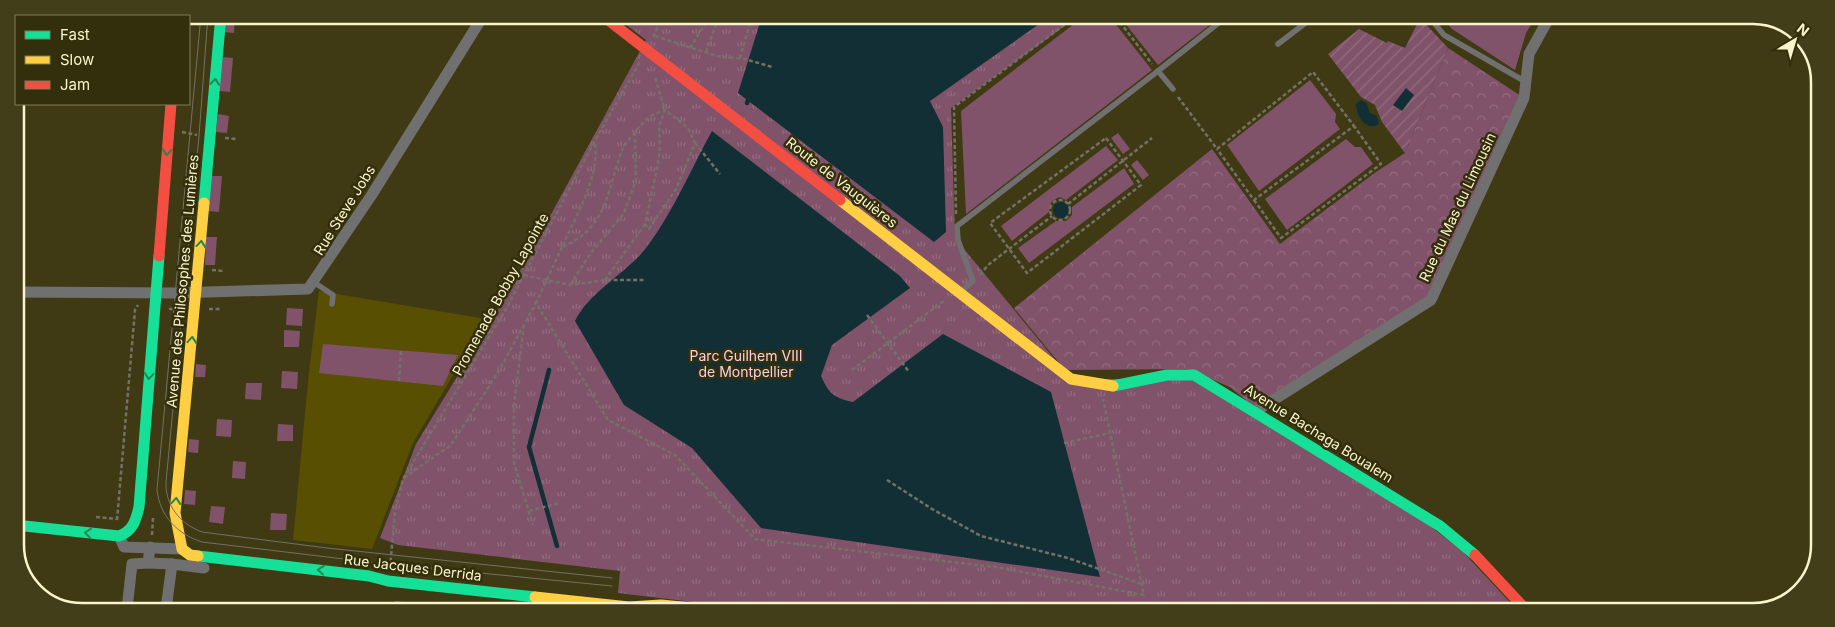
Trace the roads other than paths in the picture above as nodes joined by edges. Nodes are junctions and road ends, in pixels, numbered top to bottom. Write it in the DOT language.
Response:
graph roads {
  1 [pos="220,24"];
  2 [pos="477,24"];
  3 [pos="613,24"];
  4 [pos="1217,24"];
  5 [pos="1304,24"];
  6 [pos="1435,24"];
  7 [pos="1546,24"];
  8 [pos="1278,44"];
  9 [pos="1158,71"];
  10 [pos="1526,82"];
  11 [pos="1173,89"];
  12 [pos="171,105"];
  13 [pos="315,283"];
  14 [pos="24,292"];
  15 [pos="196,292"];
  16 [pos="959,292"];
  17 [pos="157,293"];
  18 [pos="332,304"];
  19 [pos="1062,372"];
  20 [pos="1256,411"];
  21 [pos="24,527"];
  22 [pos="119,536"];
  23 [pos="150,547"];
  24 [pos="182,549"];
  25 [pos="148,564"];
  26 [pos="172,564"];
  27 [pos="204,568"];
  28 [pos="127,603"];
  29 [pos="167,603"];
  30 [pos="592,603"];
  31 [pos="1520,603"];
  15 -- 1 [label="street, Avenue des Philosophes des Lumières, one-way"];
  2 -- 13 [label="street, Rue Steve Jobs"];
  3 -- 16 [label="street, Route de Vauguières"];
  4 -- 9 [label="lane"];
  5 -- 8 [label="lane"];
  6 -- 10 [label="lane"];
  7 -- 10 [label="street, Rue du Mas du Limousin"];
  9 -- 11 [label="lane"];
  9 -- 16 [label="lane"];
  10 -- 20 [label="street, Rue du Mas du Limousin"];
  12 -- 17 [label="street, Avenue des Philosophes des Lumières, one-way"];
  13 -- 15 [label="street"];
  13 -- 18 [label="lane"];
  14 -- 17 [label="street"];
  15 -- 17 [label="street"];
  24 -- 15 [label="street, Avenue des Philosophes des Lumières, one-way"];
  16 -- 19 [label="street, Route de Vauguières"];
  17 -- 22 [label="street, Avenue des Philosophes des Lumières, one-way"];
  19 -- 20 [label="street, Avenue Bachaga Boualem"];
  20 -- 31 [label="street, Avenue Bachaga Boualem"];
  22 -- 21 [label="street, one-way"];
  22 -- 23 [label="street, Rue Jacques Derrida"];
  23 -- 24 [label="street, Rue Jacques Derrida"];
  23 -- 25 [label="street"];
  30 -- 24 [label="street, Rue Jacques Derrida, one-way"];
  25 -- 26 [label="street"];
  25 -- 28 [label="street"];
  26 -- 27 [label="street"];
  26 -- 29 [label="street"];
}
